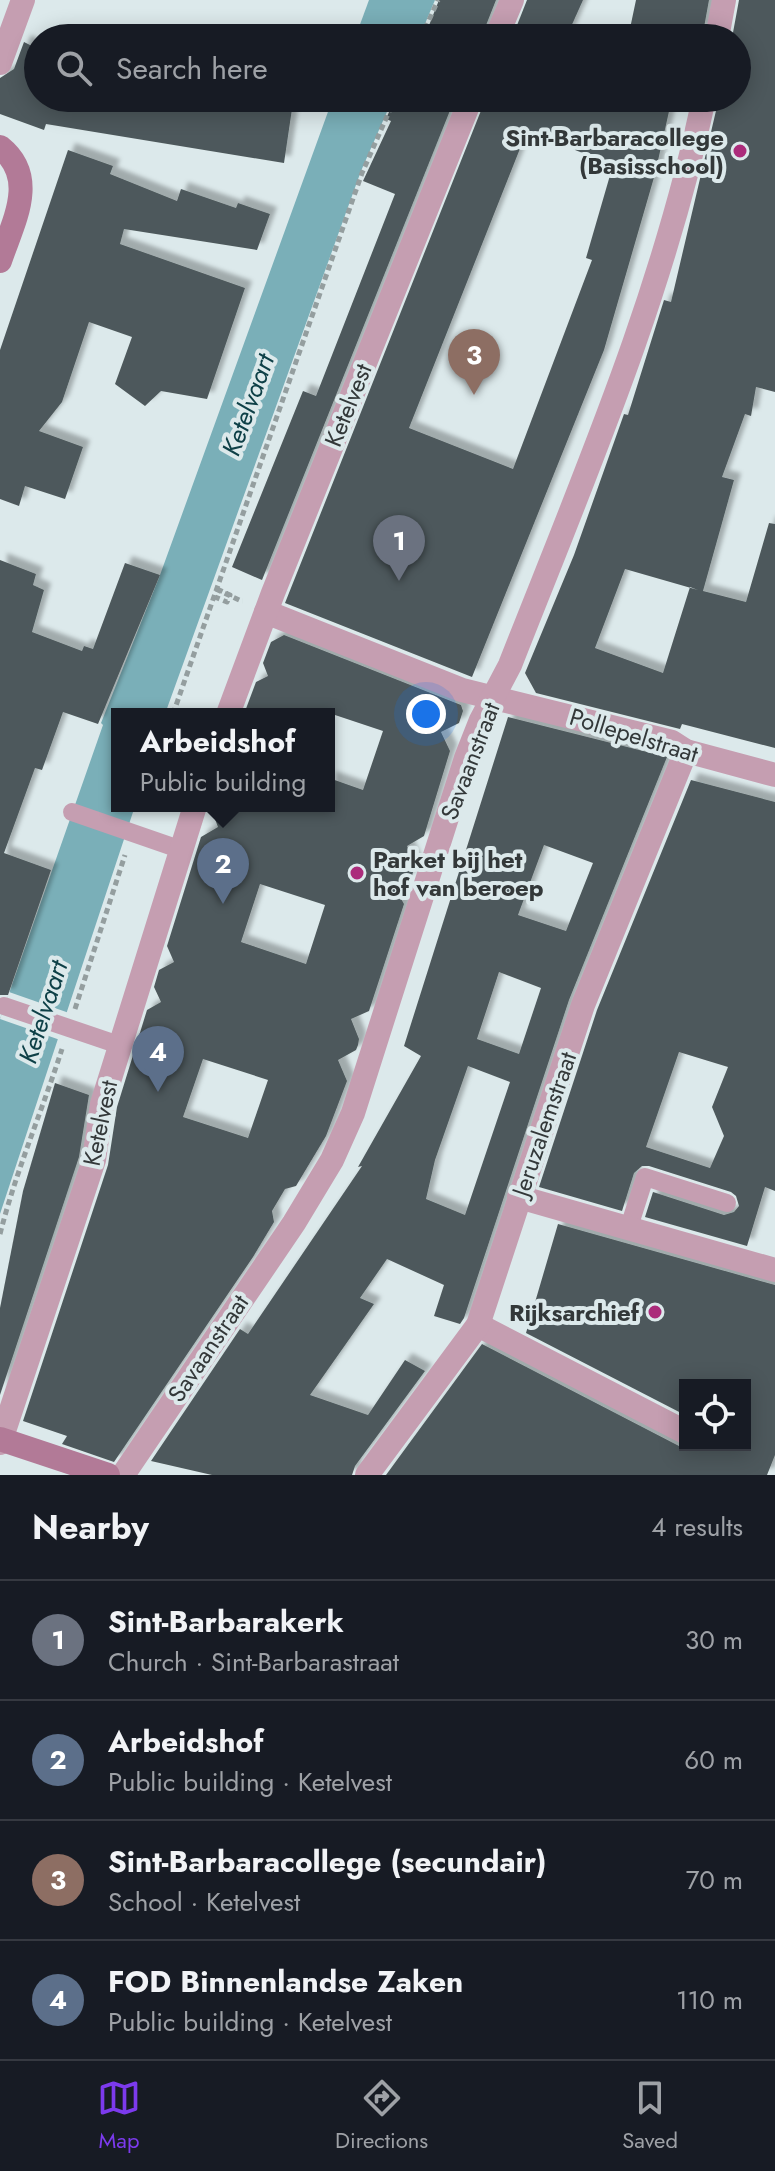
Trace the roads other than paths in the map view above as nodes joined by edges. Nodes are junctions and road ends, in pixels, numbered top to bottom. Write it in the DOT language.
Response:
graph roads {
  1 [pos="23,0"];
  2 [pos="512,0"];
  3 [pos="724,0"];
  4 [pos="502,24"];
  5 [pos="720,24"];
  6 [pos="0,63"];
  7 [pos="465,112"];
  8 [pos="701,112"];
  9 [pos="0,147"];
  10 [pos="0,261"];
  11 [pos="266,612"];
  12 [pos="494,696"];
  13 [pos="230,708"];
  14 [pos="686,751"];
  15 [pos="775,775"];
  16 [pos="72,812"];
  17 [pos="193,812"];
  18 [pos="179,849"];
  19 [pos="4,1006"];
  20 [pos="119,1045"];
  21 [pos="519,1197"];
  22 [pos="727,1203"];
  23 [pos="629,1227"];
  24 [pos="775,1270"];
  25 [pos="478,1325"];
  26 [pos="679,1429"];
  27 [pos="0,1440"];
  28 [pos="108,1475"];
  29 [pos="123,1475"];
  30 [pos="367,1475"];
  1 -- 6 [label="street"];
  2 -- 4 [label="street"];
  3 -- 5 [label="street"];
  7 -- 11 [label="street, Ketelvest"];
  8 -- 12 [label="street, Savaanstraat"];
  9 -- 10 [label="street"];
  11 -- 12 [label="street, Pollepelstraat"];
  11 -- 13 [label="street, Ketelvest"];
  12 -- 14 [label="street, Pollepelstraat"];
  12 -- 29 [label="street, Savaanstraat"];
  14 -- 15 [label="street, Pollepelstraat"];
  14 -- 21 [label="street, Jeruzalemstraat"];
  16 -- 18 [label="lane"];
  17 -- 18 [label="street, Ketelvest"];
  18 -- 20 [label="street, Ketelvest"];
  19 -- 20 [label="lane"];
  20 -- 27 [label="street, Ketelvest"];
  21 -- 23 [label="street"];
  21 -- 25 [label="street, Jeruzalemstraat"];
  22 -- 23 [label="lane"];
  23 -- 24 [label="street"];
  25 -- 26 [label="street"];
  25 -- 30 [label="street, Jeruzalemstraat"];
  27 -- 28 [label="street"];
}
